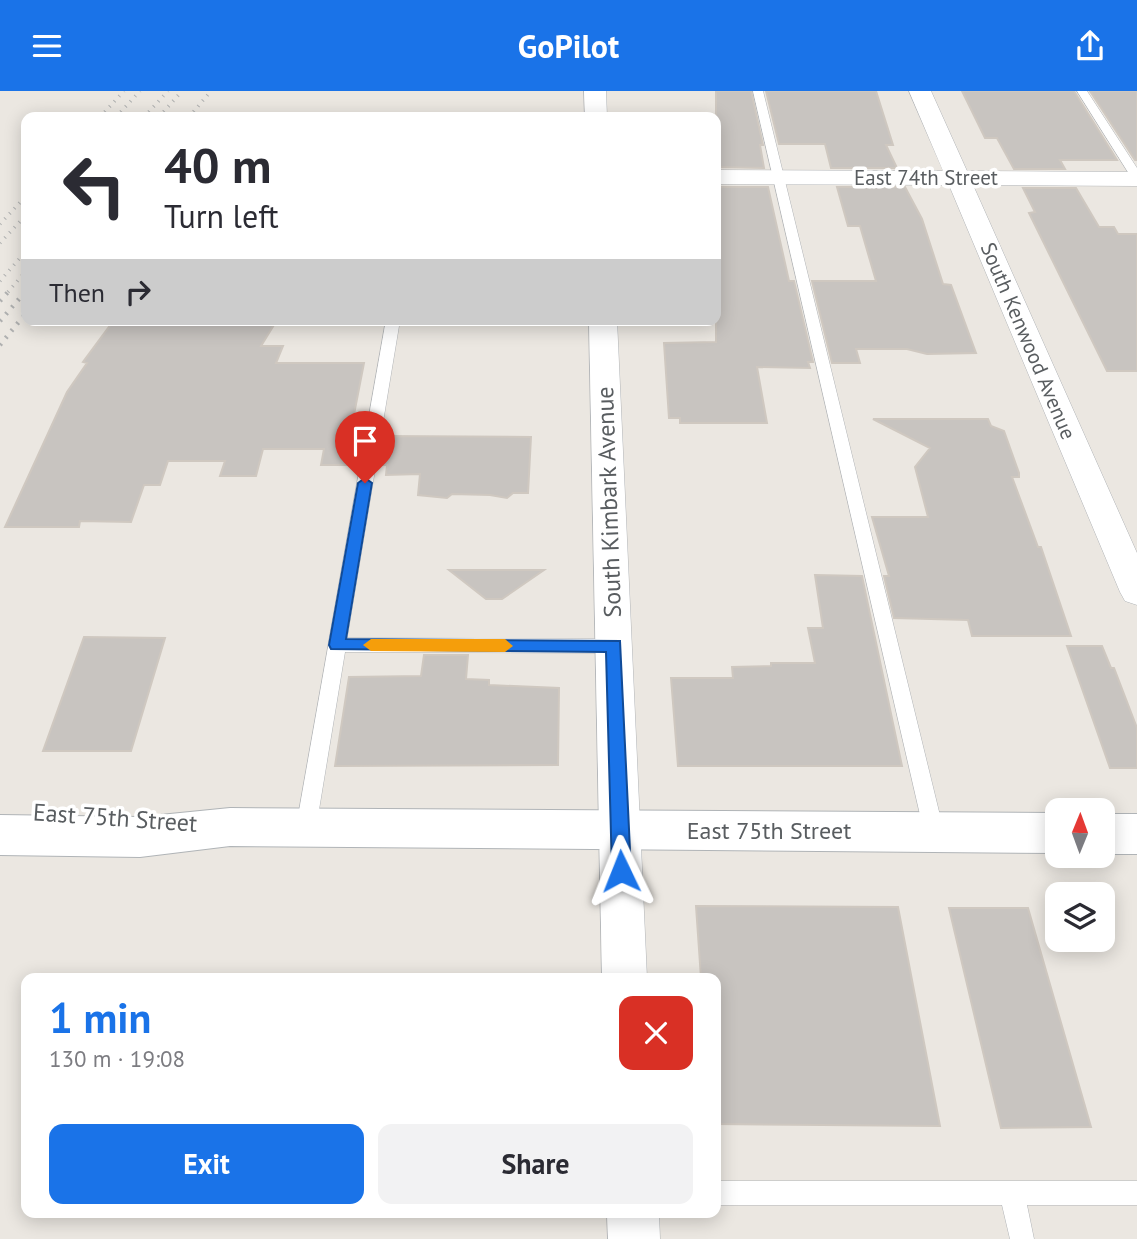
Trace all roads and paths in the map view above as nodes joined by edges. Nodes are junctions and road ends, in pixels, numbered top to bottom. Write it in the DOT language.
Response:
graph roads {
  1 [pos="595,91"];
  2 [pos="758,91"];
  3 [pos="920,91"];
  4 [pos="1082,91"];
  5 [pos="596,112"];
  6 [pos="721,177"];
  7 [pos="778,178"];
  8 [pos="957,178"];
  9 [pos="1137,178"];
  10 [pos="392,326"];
  11 [pos="603,326"];
  12 [pos="1137,592"];
  13 [pos="337,645"];
  14 [pos="614,646"];
  15 [pos="0,810"];
  16 [pos="230,827"];
  17 [pos="306,828"];
  18 [pos="620,830"];
  19 [pos="934,832"];
  20 [pos="1045,833"];
  21 [pos="1115,834"];
  22 [pos="1137,834"];
  23 [pos="0,835"];
  24 [pos="625,973"];
  25 [pos="721,1192"];
  26 [pos="1012,1193"];
  27 [pos="1137,1193"];
  28 [pos="633,1218"];
  29 [pos="634,1239"];
  30 [pos="1023,1239"];
  1 -- 5 [label="street"];
  2 -- 7 [label="lane"];
  3 -- 8 [label="street, South Kenwood Avenue"];
  4 -- 9 [label="lane"];
  6 -- 7 [label="street, East 74th Street"];
  7 -- 8 [label="street, East 74th Street"];
  7 -- 19 [label="lane"];
  8 -- 9 [label="street, East 74th Street"];
  8 -- 12 [label="street, South Kenwood Avenue"];
  10 -- 13 [label="lane"];
  11 -- 14 [label="street, South Kimbark Avenue"];
  13 -- 14 [label="lane"];
  13 -- 17 [label="lane"];
  14 -- 18 [label="street, South Kimbark Avenue"];
  15 -- 16 [label="main road, East 75th Street"];
  16 -- 17 [label="main road, East 75th Street"];
  16 -- 23 [label="main road, East 75th Street"];
  17 -- 18 [label="main road, East 75th Street"];
  18 -- 19 [label="main road, East 75th Street"];
  18 -- 24 [label="street, South Kimbark Avenue"];
  19 -- 20 [label="main road, East 75th Street"];
  21 -- 22 [label="main road"];
  25 -- 26 [label="lane"];
  26 -- 27 [label="lane"];
  26 -- 30 [label="lane"];
  28 -- 29 [label="street"];
}
